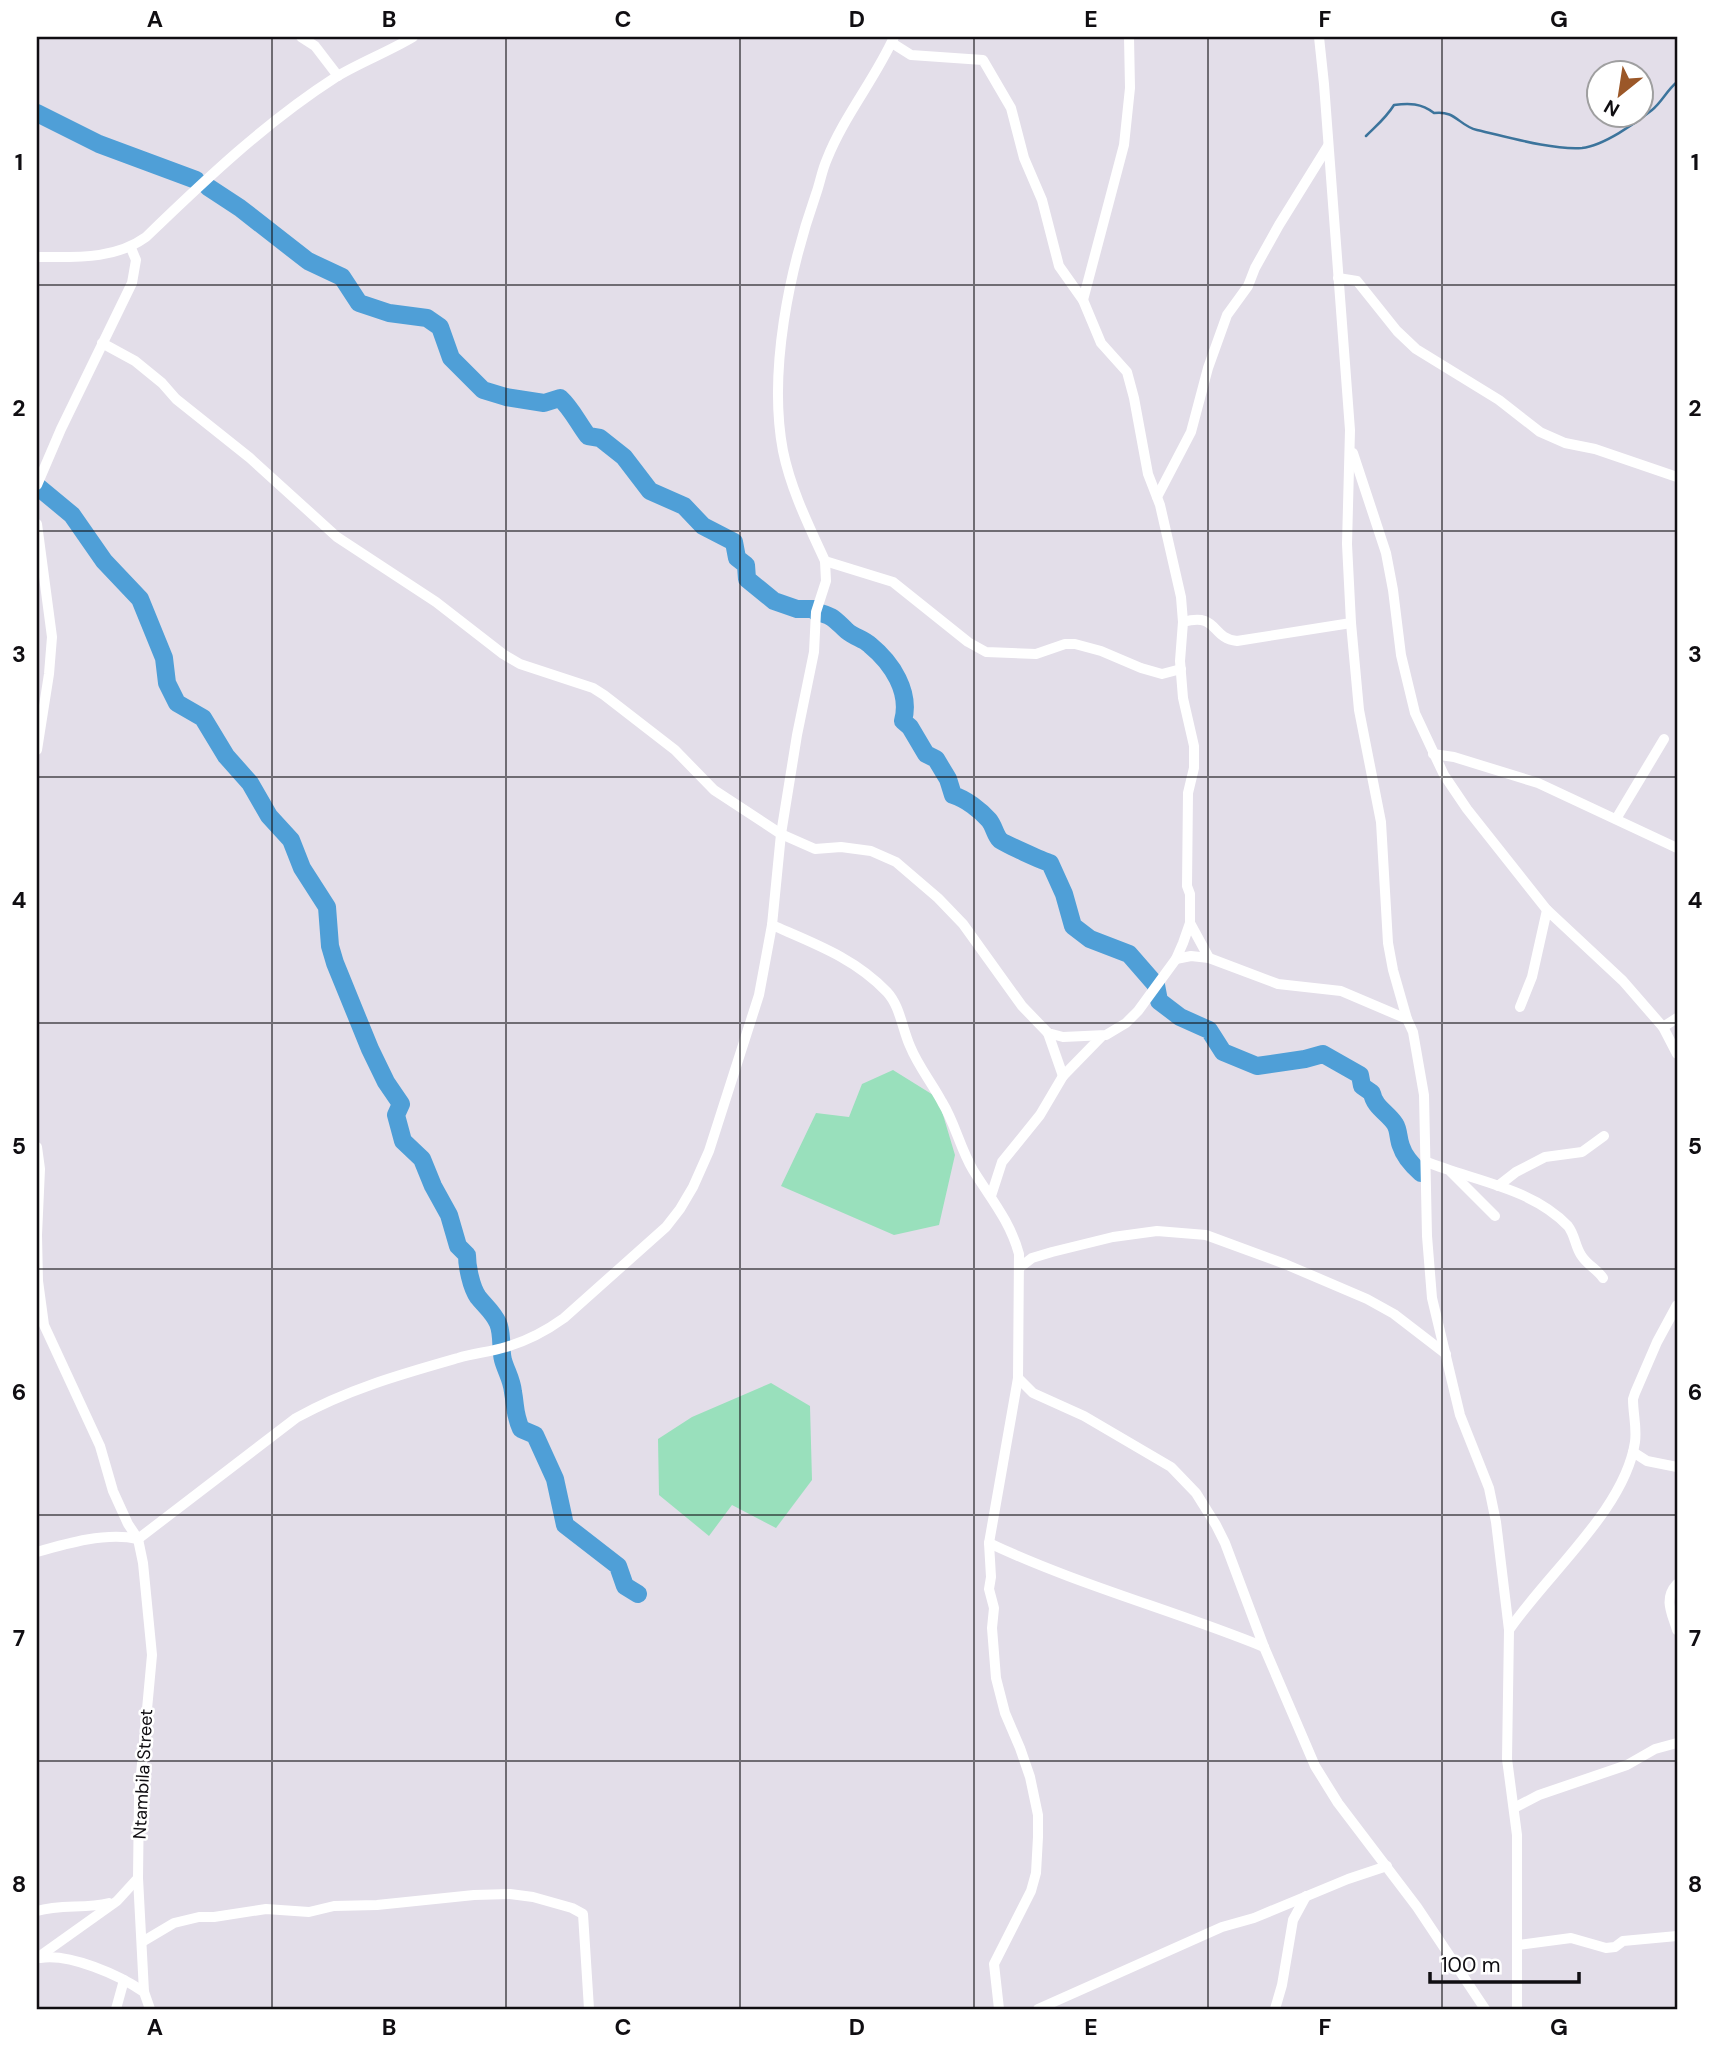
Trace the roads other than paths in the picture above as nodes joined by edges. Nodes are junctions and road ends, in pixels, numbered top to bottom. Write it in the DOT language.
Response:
graph roads {
  1 [pos="301,37"];
  2 [pos="413,37"];
  3 [pos="1129,37"];
  4 [pos="1319,37"];
  5 [pos="893,40"];
  6 [pos="338,76"];
  7 [pos="1328,146"];
  8 [pos="131,248"];
  9 [pos="37,257"];
  10 [pos="1338,278"];
  11 [pos="1083,300"];
  12 [pos="102,343"];
  13 [pos="1350,446"];
  14 [pos="1677,477"];
  15 [pos="37,485"];
  16 [pos="1157,497"];
  17 [pos="37,524"];
  18 [pos="825,561"];
  19 [pos="1183,622"];
  20 [pos="1351,623"];
  21 [pos="1181,669"];
  22 [pos="1664,738"];
  23 [pos="37,750"];
  24 [pos="1433,754"];
  25 [pos="1616,819"];
  26 [pos="781,834"];
  27 [pos="1677,848"];
  28 [pos="1547,910"];
  29 [pos="1190,923"];
  30 [pos="772,925"];
  31 [pos="1209,958"];
  32 [pos="1176,959"];
  33 [pos="1520,1007"];
  34 [pos="1677,1018"];
  35 [pos="1407,1019"];
  36 [pos="1662,1027"];
  37 [pos="1048,1034"];
  38 [pos="1102,1035"];
  39 [pos="1677,1054"];
  40 [pos="1063,1076"];
  41 [pos="1604,1136"];
  42 [pos="37,1147"];
  43 [pos="1427,1162"];
  44 [pos="1450,1172"];
  45 [pos="1498,1186"];
  46 [pos="992,1196"];
  47 [pos="1495,1216"];
  48 [pos="1019,1268"];
  49 [pos="1603,1278"];
  50 [pos="1677,1305"];
  51 [pos="1446,1354"];
  52 [pos="1018,1378"];
  53 [pos="1633,1452"];
  54 [pos="1677,1467"];
  55 [pos="138,1538"];
  56 [pos="989,1543"];
  57 [pos="37,1552"];
  58 [pos="1677,1584"];
  59 [pos="1509,1630"];
  60 [pos="1677,1630"];
  61 [pos="1264,1647"];
  62 [pos="1676,1745"];
  63 [pos="1514,1808"];
  64 [pos="1387,1866"];
  65 [pos="138,1878"];
  66 [pos="1306,1896"];
  67 [pos="117,1901"];
  68 [pos="37,1910"];
  69 [pos="1677,1936"];
  70 [pos="142,1942"];
  71 [pos="1518,1945"];
  72 [pos="37,1958"];
  73 [pos="124,1980"];
  74 [pos="144,1992"];
  75 [pos="116,2009"];
  76 [pos="150,2009"];
  77 [pos="589,2009"];
  78 [pos="999,2009"];
  79 [pos="1038,2009"];
  80 [pos="1275,2009"];
  81 [pos="1485,2009"];
  82 [pos="1517,2009"];
  1 -- 6 [label="street"];
  2 -- 6 [label="street"];
  3 -- 11 [label="street"];
  4 -- 7 [label="street"];
  5 -- 11 [label="street"];
  5 -- 18 [label="street"];
  6 -- 8 [label="street"];
  7 -- 10 [label="street"];
  7 -- 16 [label="street"];
  8 -- 9 [label="street"];
  8 -- 12 [label="street"];
  10 -- 13 [label="street"];
  10 -- 14 [label="street"];
  11 -- 16 [label="street"];
  12 -- 15 [label="street"];
  12 -- 26 [label="street"];
  13 -- 20 [label="street"];
  13 -- 24 [label="street"];
  16 -- 19 [label="street"];
  17 -- 23 [label="street"];
  18 -- 21 [label="street"];
  18 -- 26 [label="street"];
  19 -- 20 [label="street"];
  19 -- 21 [label="street"];
  20 -- 35 [label="street"];
  21 -- 29 [label="street"];
  22 -- 25 [label="street"];
  24 -- 25 [label="street"];
  24 -- 28 [label="street"];
  25 -- 27 [label="street"];
  26 -- 30 [label="street"];
  26 -- 37 [label="street"];
  28 -- 33 [label="street"];
  28 -- 36 [label="street"];
  29 -- 31 [label="street"];
  29 -- 32 [label="street"];
  30 -- 46 [label="street"];
  30 -- 55 [label="street"];
  31 -- 32 [label="street"];
  31 -- 35 [label="street"];
  32 -- 38 [label="street"];
  34 -- 36 [label="street"];
  35 -- 43 [label="street"];
  36 -- 39 [label="street"];
  37 -- 38 [label="street"];
  37 -- 40 [label="street"];
  38 -- 40 [label="street"];
  40 -- 46 [label="street"];
  41 -- 45 [label="street"];
  42 -- 55 [label="street"];
  43 -- 44 [label="street"];
  43 -- 51 [label="street"];
  44 -- 45 [label="street"];
  44 -- 47 [label="street"];
  45 -- 49 [label="street"];
  46 -- 48 [label="street"];
  48 -- 51 [label="street"];
  48 -- 52 [label="street"];
  50 -- 53 [label="street"];
  51 -- 59 [label="street"];
  52 -- 56 [label="street"];
  52 -- 61 [label="street"];
  53 -- 54 [label="street"];
  53 -- 59 [label="street"];
  55 -- 57 [label="street"];
  55 -- 65 [label="street, Ntambila Street"];
  56 -- 61 [label="street"];
  56 -- 78 [label="street"];
  58 -- 60 [label="street"];
  59 -- 63 [label="street"];
  61 -- 64 [label="street"];
  62 -- 63 [label="street"];
  63 -- 71 [label="street"];
  64 -- 66 [label="street"];
  64 -- 81 [label="street"];
  65 -- 67 [label="street"];
  65 -- 70 [label="street, Ntambila Street"];
  66 -- 79 [label="street"];
  66 -- 80 [label="street"];
  67 -- 68 [label="street"];
  67 -- 72 [label="street"];
  69 -- 71 [label="street"];
  70 -- 74 [label="street, Ntambila Street"];
  70 -- 77 [label="street"];
  71 -- 82 [label="street"];
  72 -- 73 [label="street"];
  73 -- 74 [label="street"];
  73 -- 75 [label="street"];
  74 -- 76 [label="street, Ntambila Street"];
}
